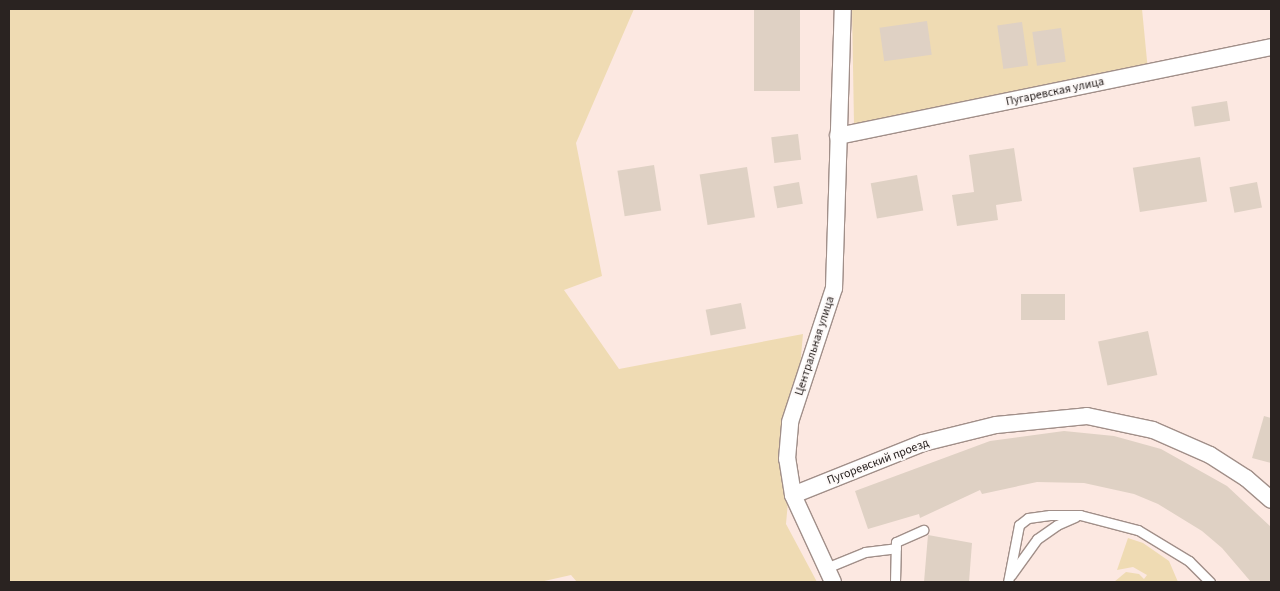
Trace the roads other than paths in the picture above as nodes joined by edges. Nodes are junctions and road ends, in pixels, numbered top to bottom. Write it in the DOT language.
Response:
graph roads {
  1 [pos="843,9"];
  2 [pos="1271,47"];
  3 [pos="838,136"];
  4 [pos="794,495"];
  5 [pos="1271,500"];
  6 [pos="1080,515"];
  7 [pos="923,530"];
  8 [pos="896,548"];
  9 [pos="829,575"];
  10 [pos="1008,581"];
  11 [pos="895,582"];
  12 [pos="1210,582"];
  1 -- 3 [label="street, Центральная улица"];
  2 -- 3 [label="street, Пугаревская улица"];
  3 -- 4 [label="street, Центральная улица"];
  4 -- 5 [label="street, Пугоревский проезд"];
  4 -- 9 [label="street, Центральная улица"];
  6 -- 10 [label="lane"];
  6 -- 10 [label="lane"];
  6 -- 12 [label="lane"];
  7 -- 8 [label="lane"];
  8 -- 9 [label="lane"];
  8 -- 11 [label="lane"];
}
